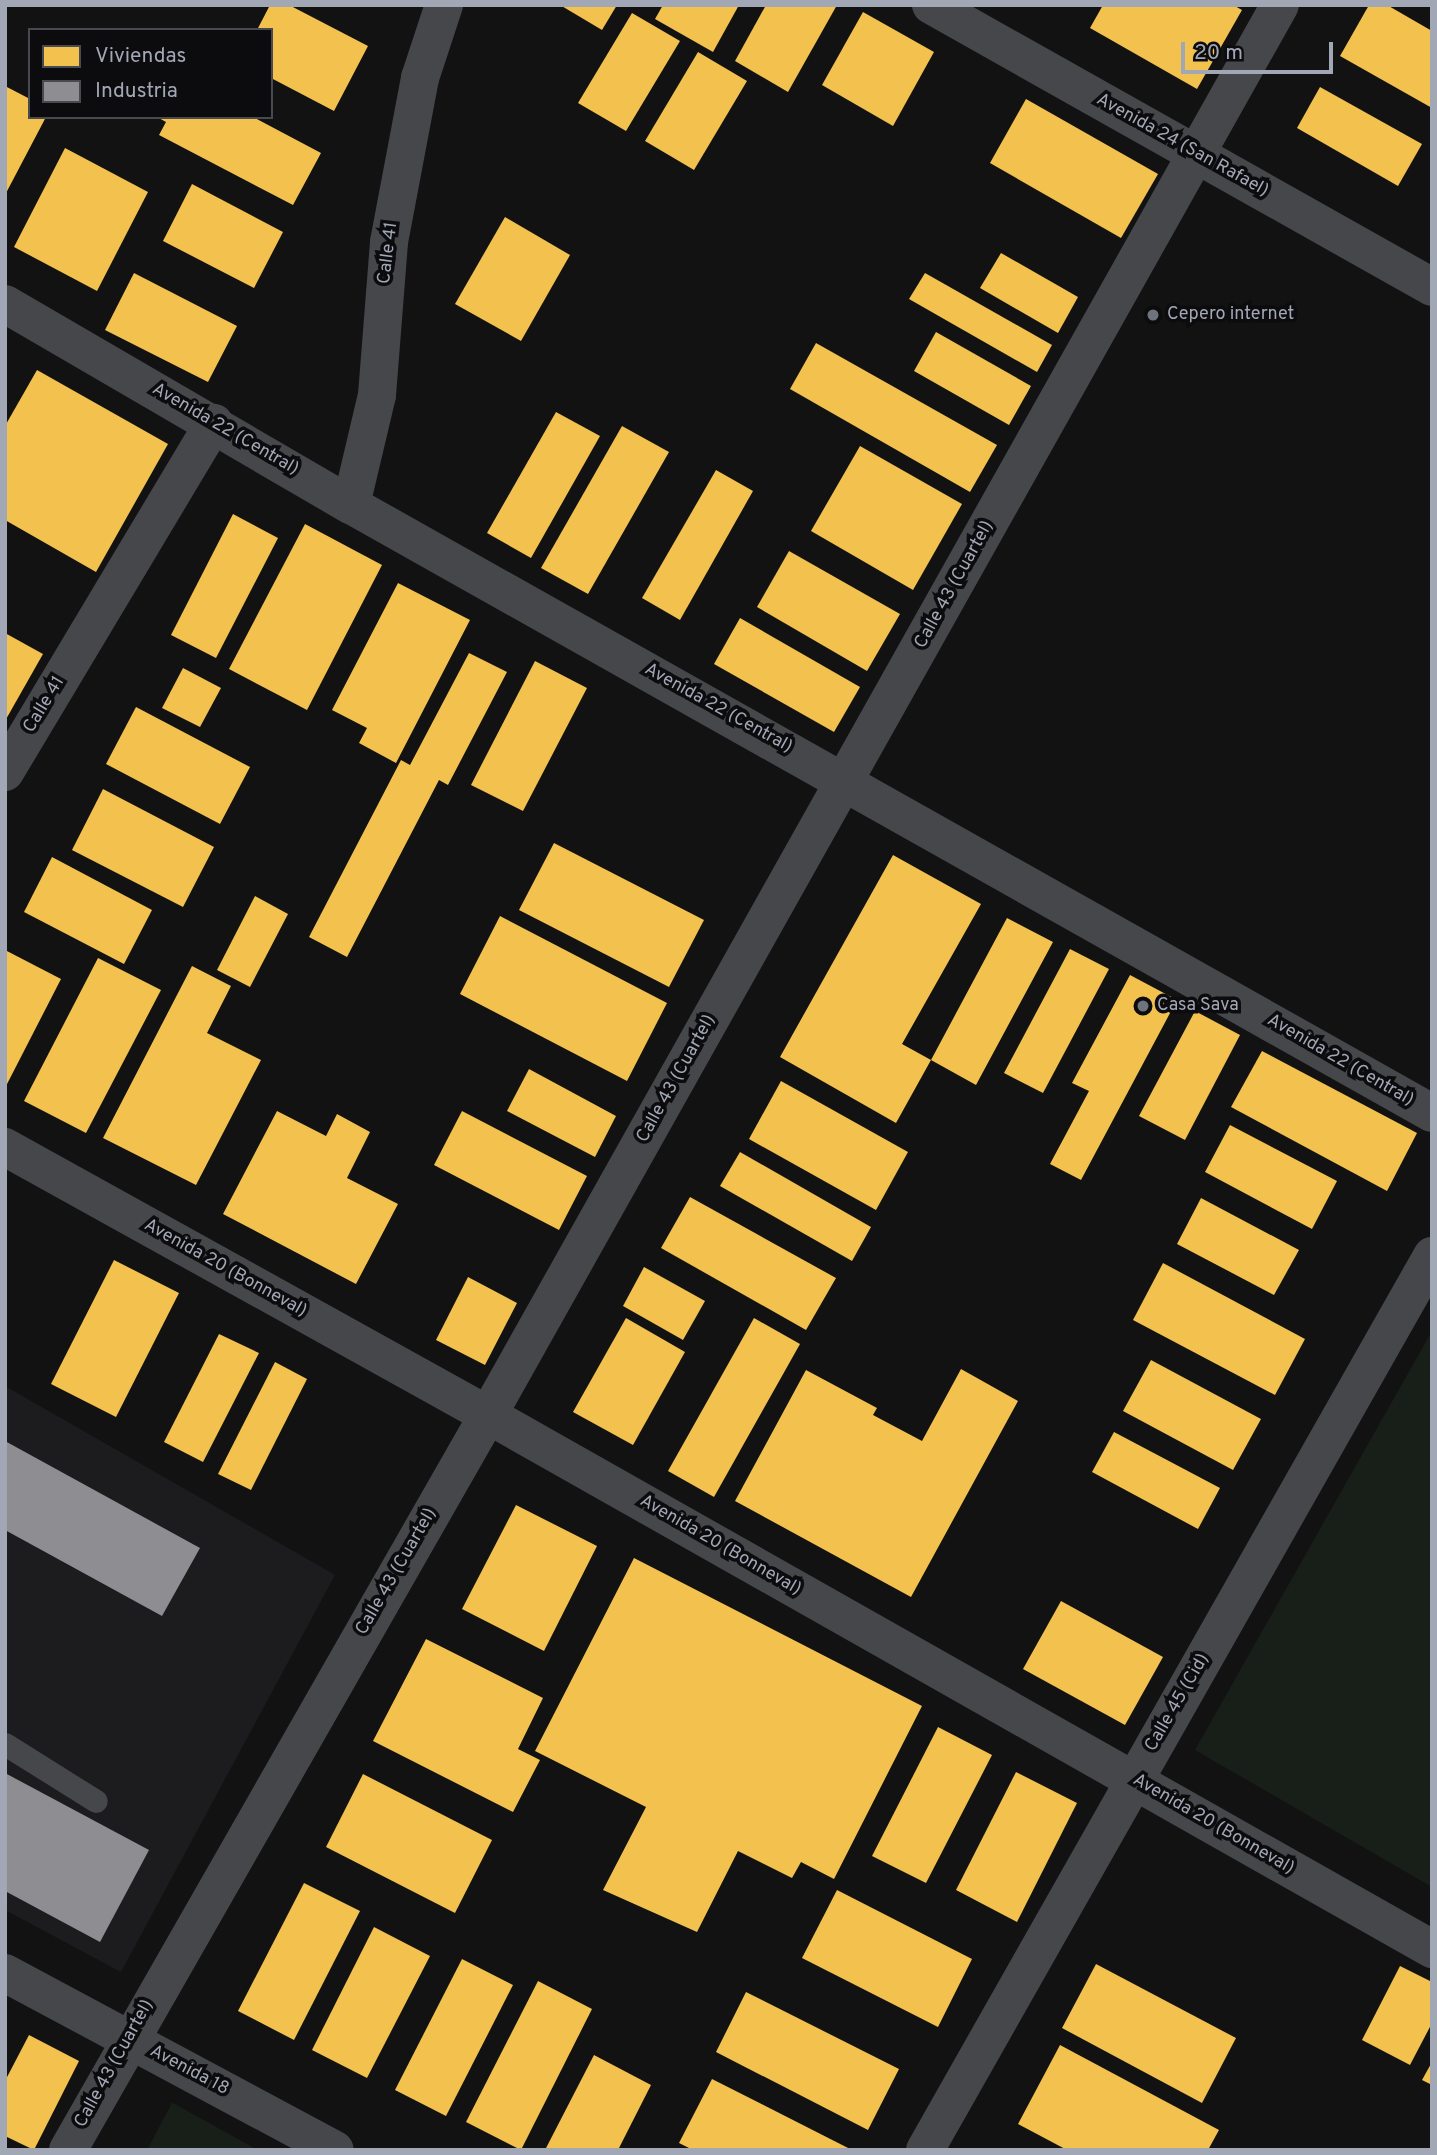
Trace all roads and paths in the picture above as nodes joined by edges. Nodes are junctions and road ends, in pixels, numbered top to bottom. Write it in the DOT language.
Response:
graph roads {
  1 [pos="444,5"];
  2 [pos="931,5"];
  3 [pos="1280,5"];
  4 [pos="1197,154"];
  5 [pos="1432,287"];
  6 [pos="5,304"];
  7 [pos="214,423"];
  8 [pos="351,505"];
  9 [pos="5,772"];
  10 [pos="845,780"];
  11 [pos="1432,1113"];
  12 [pos="5,1147"];
  13 [pos="1432,1256"];
  14 [pos="488,1415"];
  15 [pos="5,1744"];
  16 [pos="1134,1781"];
  17 [pos="96,1801"];
  18 [pos="1432,1950"];
  19 [pos="5,1973"];
  20 [pos="129,2039"];
  21 [pos="68,2150"];
  22 [pos="335,2150"];
  23 [pos="925,2150"];
  1 -- 8 [label="street, Calle 41"];
  2 -- 4 [label="street, Avenida 24 (San Rafael)"];
  3 -- 4 [label="street, Calle 43 (Cuartel)"];
  4 -- 5 [label="street, Avenida 24 (San Rafael)"];
  4 -- 10 [label="street, Calle 43 (Cuartel)"];
  6 -- 7 [label="street, Avenida 22 (Central)"];
  7 -- 8 [label="street, Avenida 22 (Central)"];
  7 -- 9 [label="street, Calle 41"];
  8 -- 10 [label="street, Avenida 22 (Central)"];
  10 -- 11 [label="street, Avenida 22 (Central)"];
  10 -- 14 [label="street, Calle 43 (Cuartel)"];
  12 -- 14 [label="street, Avenida 20 (Bonneval)"];
  13 -- 16 [label="street, Calle 45 (Cid)"];
  14 -- 16 [label="street, Avenida 20 (Bonneval)"];
  14 -- 20 [label="street, Calle 43 (Cuartel)"];
  15 -- 17 [label="lane"];
  16 -- 18 [label="street, Avenida 20 (Bonneval)"];
  16 -- 23 [label="street, Calle 45 (Cid)"];
  19 -- 20 [label="street, Avenida 18"];
  20 -- 21 [label="street, Calle 43 (Cuartel)"];
  20 -- 22 [label="street, Avenida 18"];
}
